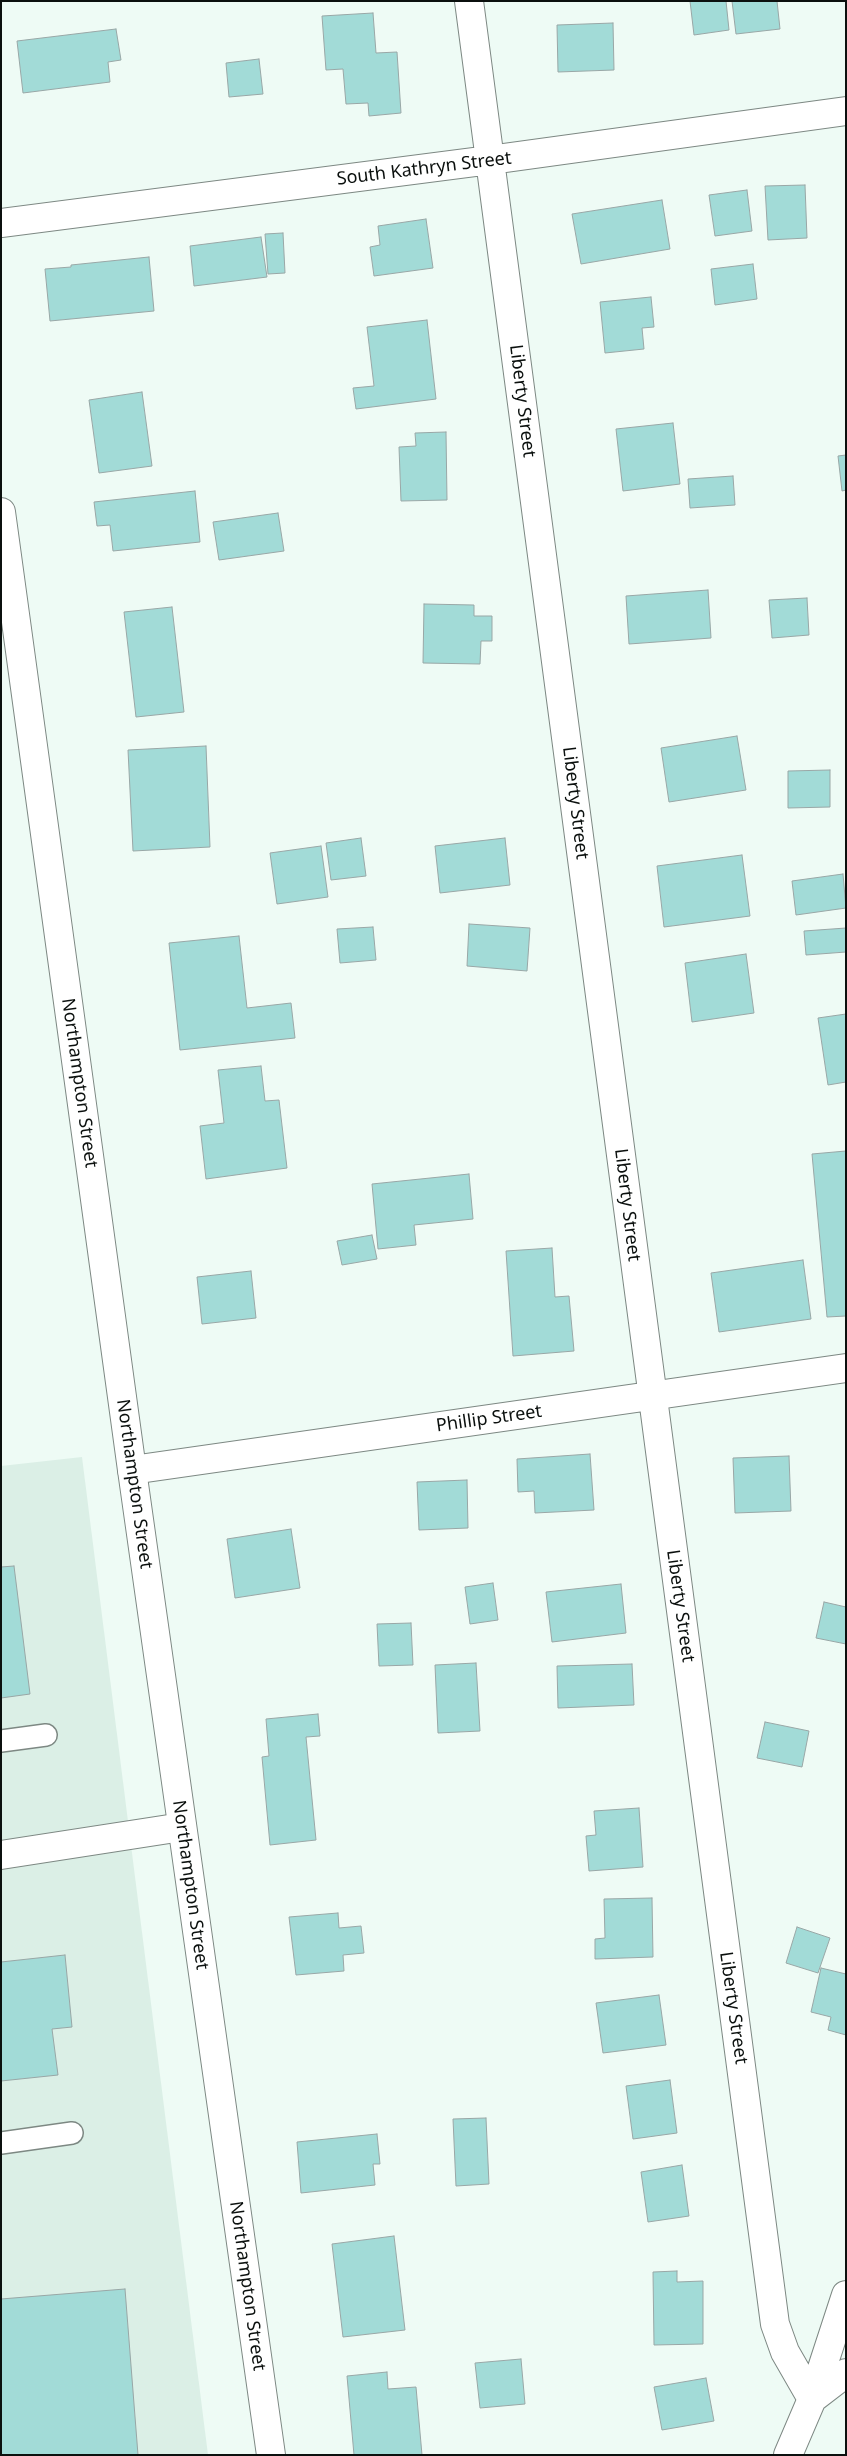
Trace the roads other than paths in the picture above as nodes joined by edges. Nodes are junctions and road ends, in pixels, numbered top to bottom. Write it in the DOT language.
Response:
graph roads {
  1 [pos="470,1"];
  2 [pos="846,111"];
  3 [pos="490,160"];
  4 [pos="1,223"];
  5 [pos="1,512"];
  6 [pos="846,1368"];
  7 [pos="652,1396"];
  8 [pos="132,1470"];
  9 [pos="46,1736"];
  10 [pos="1,1741"];
  11 [pos="182,1827"];
  12 [pos="1,1855"];
  13 [pos="72,2133"];
  14 [pos="1,2143"];
  15 [pos="846,2295"];
  16 [pos="846,2373"];
  17 [pos="812,2399"];
  18 [pos="270,2455"];
  19 [pos="788,2455"];
  1 -- 3 [label="street, Liberty Street"];
  2 -- 3 [label="street, South Kathryn Street"];
  3 -- 4 [label="street, South Kathryn Street"];
  3 -- 7 [label="street, Liberty Street"];
  5 -- 8 [label="street, Northampton Street"];
  6 -- 7 [label="street, Phillip Street"];
  7 -- 8 [label="street, Phillip Street"];
  7 -- 17 [label="street, Liberty Street"];
  8 -- 11 [label="street, Northampton Street"];
  9 -- 10 [label="lane"];
  11 -- 12 [label="street"];
  11 -- 18 [label="street, Northampton Street"];
  13 -- 14 [label="lane"];
  15 -- 17 [label="street"];
  16 -- 17 [label="street"];
  17 -- 19 [label="street"];
}
